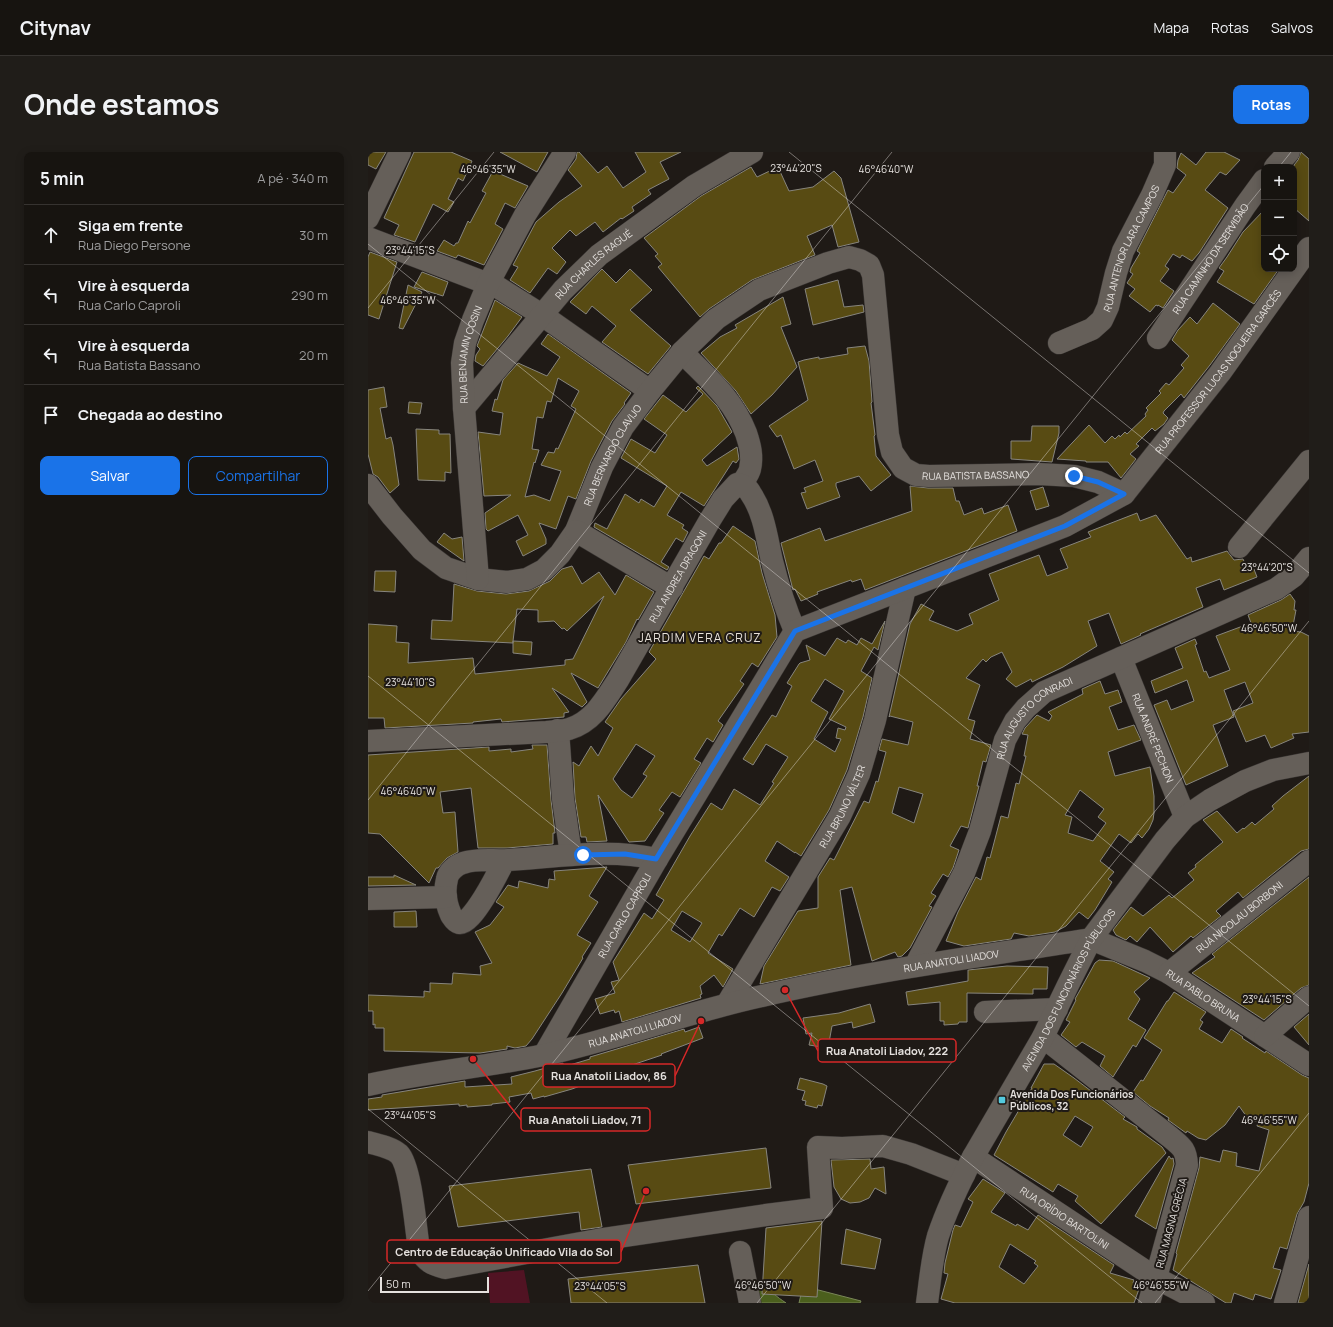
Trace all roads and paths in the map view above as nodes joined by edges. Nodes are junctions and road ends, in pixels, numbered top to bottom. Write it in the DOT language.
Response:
graph roads {
  1 [pos="400,152"];
  2 [pos="565,152"];
  3 [pos="752,152"];
  4 [pos="1165,152"];
  5 [pos="1289,152"];
  6 [pos="1278,164"];
  7 [pos="1261,184"];
  8 [pos="368,218"];
  9 [pos="368,238"];
  10 [pos="1309,248"];
  11 [pos="873,275"];
  12 [pos="488,284"];
  13 [pos="542,315"];
  14 [pos="1158,338"];
  15 [pos="1059,343"];
  16 [pos="682,352"];
  17 [pos="650,391"];
  18 [pos="464,408"];
  19 [pos="1309,461"];
  20 [pos="368,485"];
  21 [pos="741,485"];
  22 [pos="1124,494"];
  23 [pos="576,531"];
  24 [pos="1239,548"];
  25 [pos="1309,558"];
  26 [pos="478,579"];
  27 [pos="672,588"];
  28 [pos="905,588"];
  29 [pos="795,631"];
  30 [pos="1121,658"];
  31 [pos="558,730"];
  32 [pos="368,741"];
  33 [pos="1309,763"];
  34 [pos="1185,817"];
  35 [pos="571,855"];
  36 [pos="656,859"];
  37 [pos="1309,860"];
  38 [pos="504,861"];
  39 [pos="446,897"];
  40 [pos="368,899"];
  41 [pos="1091,939"];
  42 [pos="915,966"];
  43 [pos="1169,973"];
  44 [pos="1309,997"];
  45 [pos="727,1004"];
  46 [pos="1057,1008"];
  47 [pos="985,1012"];
  48 [pos="1265,1036"];
  49 [pos="1043,1037"];
  50 [pos="544,1055"];
  51 [pos="1309,1065"];
  52 [pos="374,1080"];
  53 [pos="368,1142"];
  54 [pos="968,1166"];
  55 [pos="1309,1218"];
  56 [pos="740,1252"];
  57 [pos="1156,1278"];
  58 [pos="750,1303"];
  59 [pos="927,1303"];
  60 [pos="1149,1303"];
  61 [pos="1204,1303"];
  62 [pos="1285,1303"];
  1 -- 8 [label="street"];
  2 -- 12 [label="street, RUA BENJAMIN COSIN"];
  3 -- 13 [label="street, RUA CHARLES RAGUÉ"];
  4 -- 15 [label="street, RUA ANTENOR LARA CAMPOS"];
  5 -- 6 [label="street"];
  7 -- 14 [label="street, RUA CAMINHO DA SERVIDÃO"];
  9 -- 12 [label="street"];
  10 -- 22 [label="street, RUA PROFESSOR LUCAS NOGUEIRA GARCÊS"];
  11 -- 16 [label="street, RUA BERNARDO CLAVIJO"];
  11 -- 22 [label="street, RUA BATISTA BASSANO"];
  12 -- 13 [label="street"];
  12 -- 18 [label="street, RUA BENJAMIN COSIN"];
  13 -- 17 [label="street"];
  13 -- 18 [label="street, RUA CHARLES RAGUÉ"];
  16 -- 17 [label="street, RUA BERNARDO CLAVIJO"];
  16 -- 21 [label="street"];
  17 -- 23 [label="street, RUA BERNARDO CLAVIJO"];
  18 -- 26 [label="street, RUA BENJAMIN COSIN"];
  19 -- 24 [label="street"];
  20 -- 26 [label="street, RUA BERNARDO CLAVIJO"];
  21 -- 27 [label="street, RUA ANDREA DRAGONI"];
  21 -- 29 [label="street"];
  22 -- 28 [label="street"];
  23 -- 26 [label="street, RUA BERNARDO CLAVIJO"];
  23 -- 27 [label="street"];
  25 -- 30 [label="street, RUA AUGUSTO CONRADI"];
  27 -- 31 [label="street, RUA ANDREA DRAGONI"];
  28 -- 29 [label="street"];
  28 -- 45 [label="street, RUA BRUNO VÁLTER"];
  29 -- 36 [label="street, RUA CARLO CAPROLI"];
  30 -- 34 [label="street, RUA ANDRÉ PECHON"];
  30 -- 42 [label="street, RUA AUGUSTO CONRADI"];
  31 -- 32 [label="street, RUA ANDREA DRAGONI"];
  31 -- 35 [label="street"];
  33 -- 34 [label="street, AVENIDA DOS FUNCIONÁRIOS PÚBLICOS"];
  34 -- 41 [label="street, AVENIDA DOS FUNCIONÁRIOS PÚBLICOS"];
  35 -- 36 [label="street"];
  35 -- 38 [label="street"];
  36 -- 50 [label="street, RUA CARLO CAPROLI"];
  37 -- 43 [label="street, RUA NICOLAU BORBONI"];
  38 -- 39 [label="street"];
  38 -- 39 [label="street"];
  39 -- 40 [label="street"];
  41 -- 42 [label="street, RUA ANATOLI LIADOV"];
  41 -- 43 [label="street, RUA PABLO BRUNA"];
  41 -- 46 [label="street, AVENIDA DOS FUNCIONÁRIOS PÚBLICOS"];
  42 -- 45 [label="street, RUA ANATOLI LIADOV"];
  43 -- 48 [label="street, RUA PABLO BRUNA"];
  44 -- 48 [label="street"];
  45 -- 50 [label="street, RUA ANATOLI LIADOV"];
  46 -- 47 [label="street"];
  46 -- 49 [label="street, AVENIDA DOS FUNCIONÁRIOS PÚBLICOS"];
  48 -- 51 [label="street, RUA PABLO BRUNA"];
  49 -- 54 [label="street, AVENIDA DOS FUNCIONÁRIOS PÚBLICOS"];
  49 -- 57 [label="street, RUA MAGNA GRÉCIA"];
  50 -- 52 [label="street, RUA ANATOLI LIADOV"];
  53 -- 54 [label="street, RUA ORÍDIO BARTOLINI"];
  54 -- 57 [label="street, RUA ORÍDIO BARTOLINI"];
  54 -- 59 [label="street, AVENIDA DOS FUNCIONÁRIOS PÚBLICOS"];
  55 -- 62 [label="street"];
  56 -- 58 [label="street"];
  57 -- 60 [label="street, RUA MAGNA GRÉCIA"];
  57 -- 61 [label="street, RUA ORÍDIO BARTOLINI"];
}
